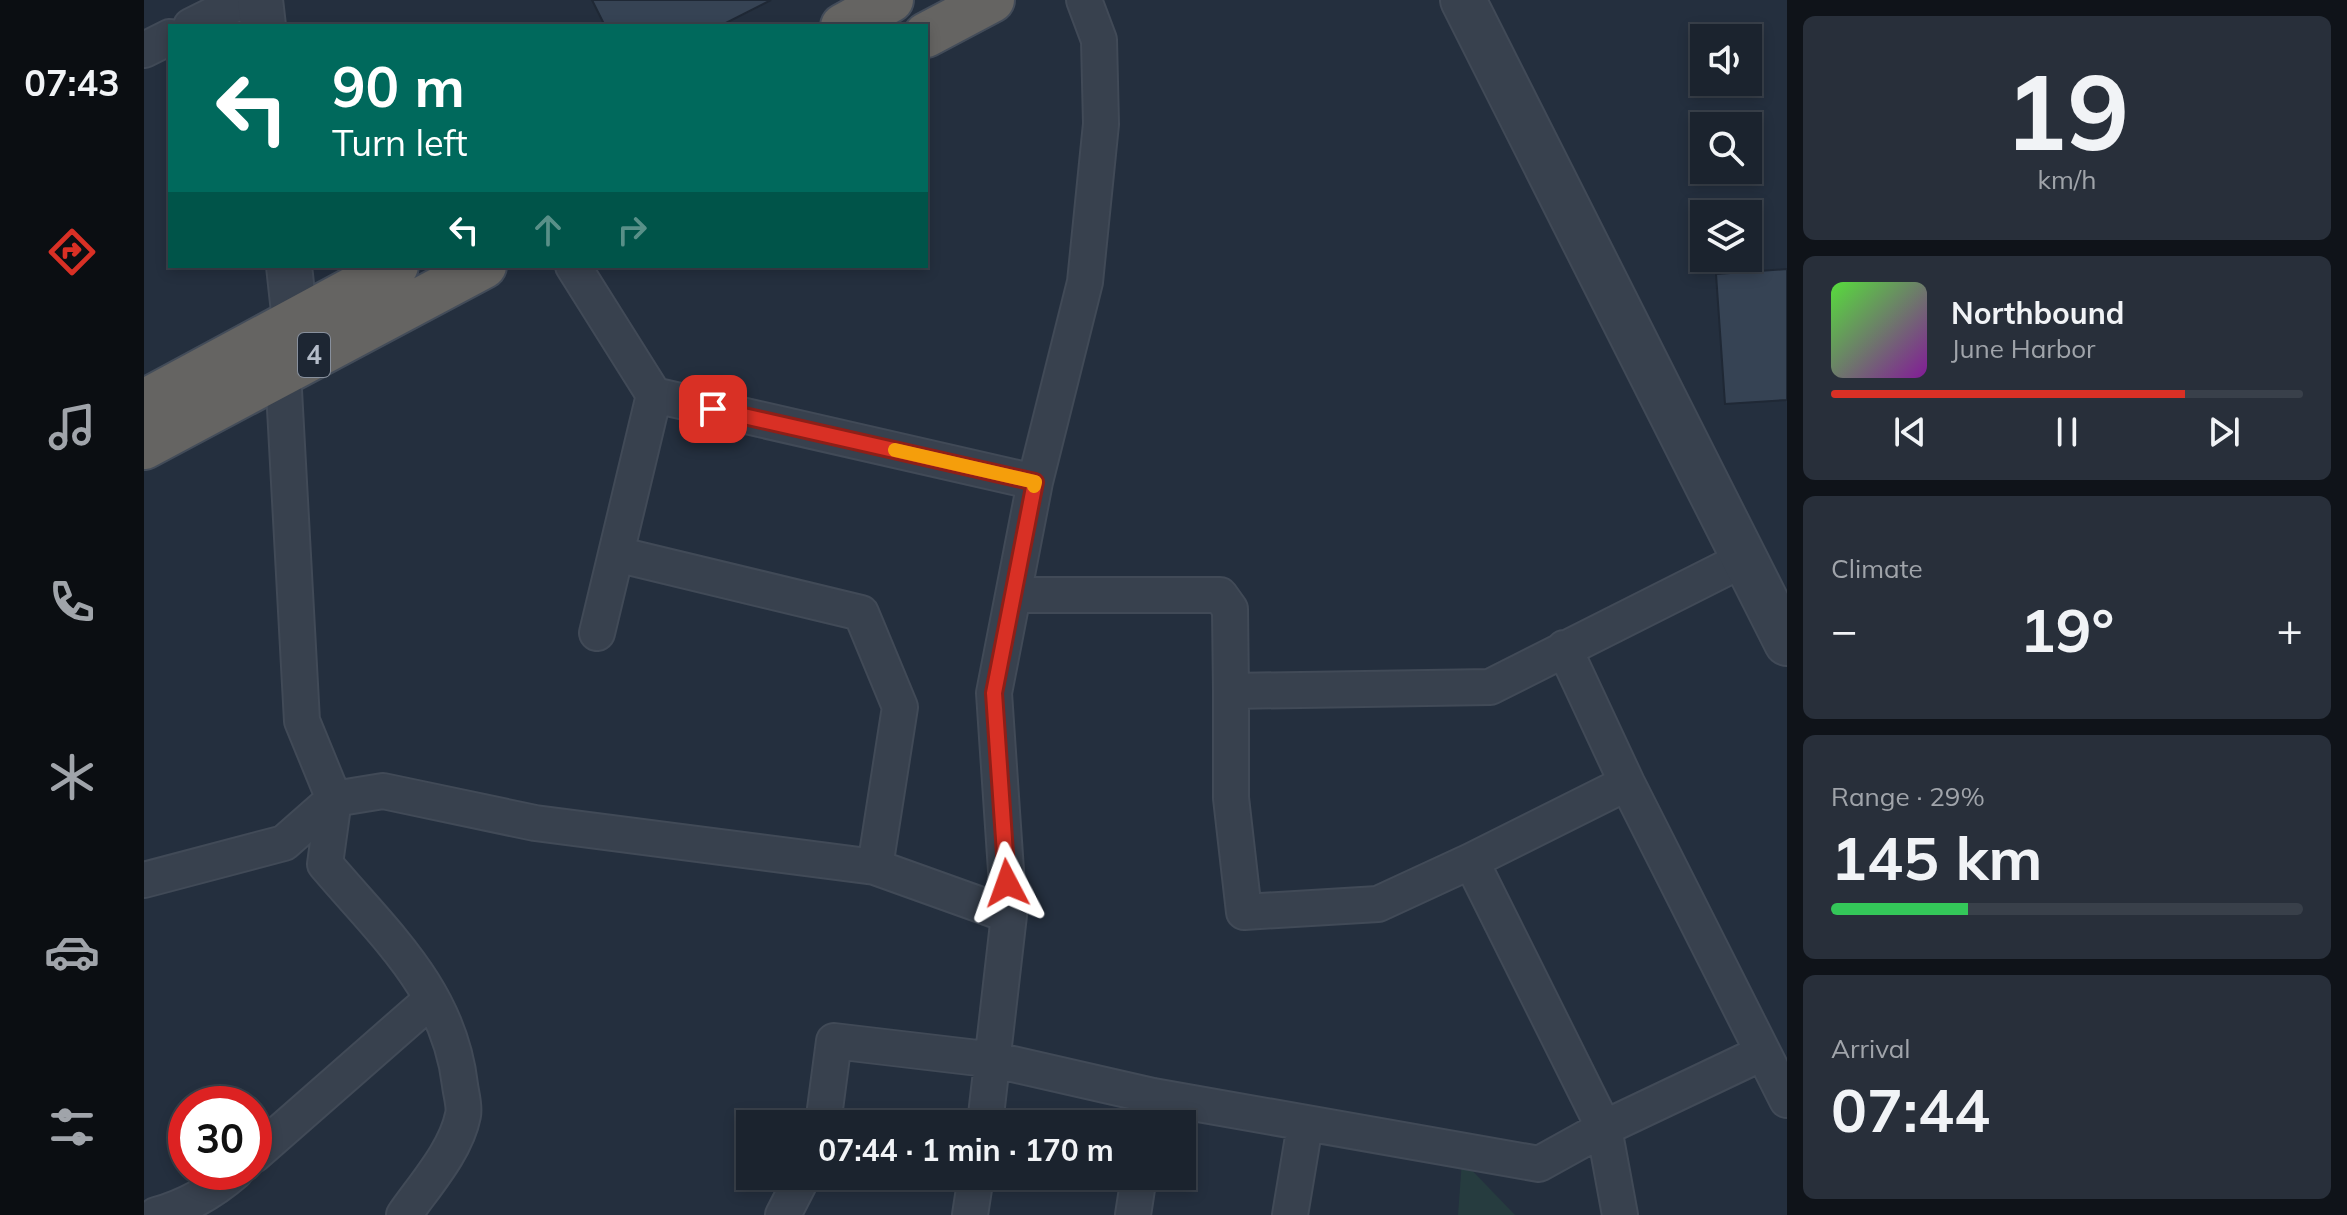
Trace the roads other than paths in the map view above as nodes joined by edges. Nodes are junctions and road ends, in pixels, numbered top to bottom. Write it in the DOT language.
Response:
graph roads {
  1 [pos="243,0"];
  2 [pos="260,0"];
  3 [pos="891,0"];
  4 [pos="992,0"];
  5 [pos="1084,0"];
  6 [pos="1463,0"];
  7 [pos="195,24"];
  8 [pos="263,24"];
  9 [pos="847,24"];
  10 [pos="928,34"];
  11 [pos="168,38"];
  12 [pos="144,50"];
  13 [pos="289,268"];
  14 [pos="392,268"];
  15 [pos="480,268"];
  16 [pos="574,268"];
  17 [pos="295,321"];
  18 [pos="283,372"];
  19 [pos="654,395"];
  20 [pos="144,402"];
  21 [pos="144,447"];
  22 [pos="1035,482"];
  23 [pos="616,554"];
  24 [pos="1744,559"];
  25 [pos="1013,595"];
  26 [pos="597,633"];
  27 [pos="1787,643"];
  28 [pos="1564,648"];
  29 [pos="1231,691"];
  30 [pos="1627,783"];
  31 [pos="334,799"];
  32 [pos="1471,861"];
  33 [pos="875,867"];
  34 [pos="144,880"];
  35 [pos="1009,915"];
  36 [pos="432,999"];
  37 [pos="1762,1053"];
  38 [pos="995,1060"];
  39 [pos="1787,1100"];
  40 [pos="825,1110"];
  41 [pos="987,1110"];
  42 [pos="1151,1110"];
  43 [pos="1196,1114"];
  44 [pos="1305,1125"];
  45 [pos="1604,1128"];
  46 [pos="272,1139"];
  47 [pos="211,1190"];
  48 [pos="796,1190"];
  49 [pos="974,1190"];
  50 [pos="1137,1190"];
  51 [pos="156,1215"];
  52 [pos="404,1215"];
  53 [pos="783,1215"];
  54 [pos="970,1215"];
  55 [pos="1133,1215"];
  56 [pos="1290,1215"];
  57 [pos="1620,1215"];
  1 -- 7 [label="street"];
  2 -- 8 [label="street"];
  3 -- 9 [label="highway"];
  4 -- 10 [label="highway"];
  5 -- 22 [label="street"];
  6 -- 24 [label="street"];
  11 -- 12 [label="street"];
  13 -- 17 [label="street"];
  14 -- 17 [label="highway, 4"];
  15 -- 18 [label="highway, 4"];
  16 -- 19 [label="street"];
  17 -- 18 [label="street"];
  17 -- 20 [label="highway, 4"];
  18 -- 21 [label="highway, 4"];
  18 -- 31 [label="street"];
  19 -- 22 [label="street"];
  19 -- 23 [label="street"];
  22 -- 25 [label="street"];
  23 -- 26 [label="street"];
  23 -- 33 [label="street"];
  24 -- 27 [label="street"];
  24 -- 28 [label="street"];
  25 -- 29 [label="street"];
  25 -- 35 [label="street"];
  28 -- 29 [label="street"];
  28 -- 30 [label="street"];
  29 -- 32 [label="street"];
  30 -- 32 [label="street"];
  30 -- 37 [label="street"];
  31 -- 33 [label="street"];
  31 -- 34 [label="street"];
  31 -- 36 [label="street"];
  32 -- 45 [label="street"];
  33 -- 35 [label="street"];
  35 -- 38 [label="street"];
  36 -- 46 [label="street"];
  36 -- 52 [label="street"];
  37 -- 39 [label="street"];
  37 -- 45 [label="street"];
  38 -- 40 [label="street"];
  38 -- 41 [label="street"];
  38 -- 42 [label="street"];
  43 -- 44 [label="street"];
  44 -- 45 [label="street"];
  44 -- 56 [label="street"];
  45 -- 57 [label="street"];
  47 -- 51 [label="street"];
  48 -- 53 [label="street"];
  49 -- 54 [label="street"];
  50 -- 55 [label="street"];
}
